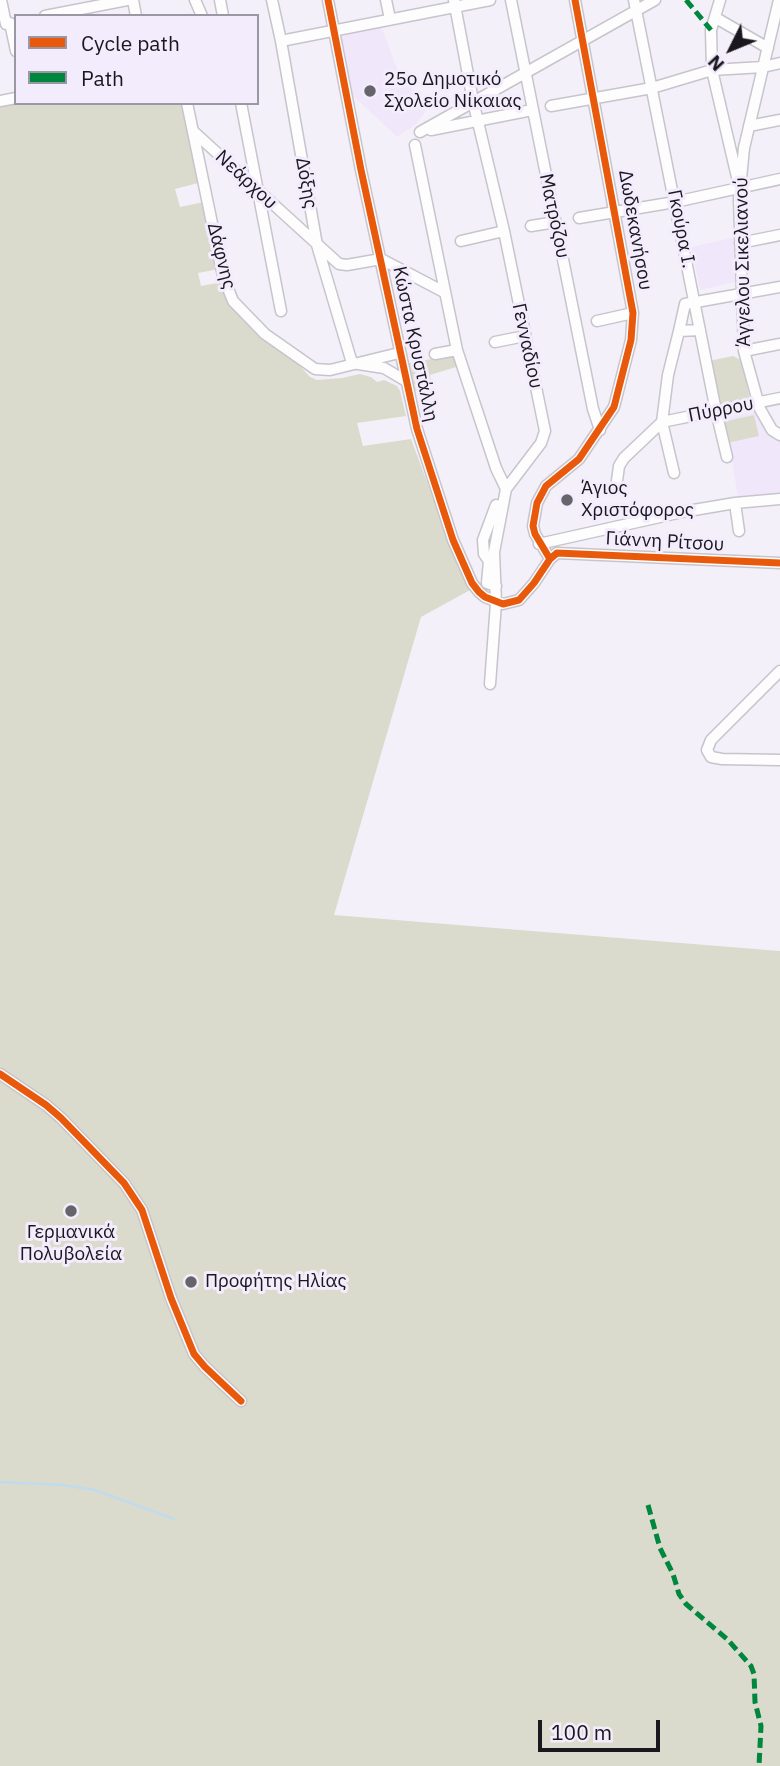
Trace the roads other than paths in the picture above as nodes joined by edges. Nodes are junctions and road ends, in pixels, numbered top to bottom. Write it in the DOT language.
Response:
graph roads {
  1 [pos="1,0"];
  2 [pos="127,0"];
  3 [pos="328,0"];
  4 [pos="386,0"];
  5 [pos="490,0"];
  6 [pos="510,0"];
  7 [pos="575,0"];
  8 [pos="655,0"];
  9 [pos="720,0"];
  10 [pos="779,0"];
  11 [pos="270,1"];
  12 [pos="455,4"];
  13 [pos="635,5"];
  14 [pos="55,14"];
  15 [pos="390,19"];
  16 [pos="716,19"];
  17 [pos="8,23"];
  18 [pos="333,30"];
  19 [pos="583,40"];
  20 [pos="281,41"];
  21 [pos="14,44"];
  22 [pos="768,48"];
  23 [pos="780,63"];
  24 [pos="763,67"];
  25 [pos="712,70"];
  26 [pos="524,72"];
  27 [pos="652,88"];
  28 [pos="594,99"];
  29 [pos="473,101"];
  30 [pos="187,105"];
  31 [pos="241,105"];
  32 [pos="551,106"];
  33 [pos="532,110"];
  34 [pos="478,120"];
  35 [pos="780,120"];
  36 [pos="749,126"];
  37 [pos="194,132"];
  38 [pos="415,145"];
  39 [pos="780,179"];
  40 [pos="740,187"];
  41 [pos="259,192"];
  42 [pos="675,202"];
  43 [pos="616,211"];
  44 [pos="579,218"];
  45 [pos="556,222"];
  46 [pos="531,226"];
  47 [pos="504,231"];
  48 [pos="780,235"];
  49 [pos="461,241"];
  50 [pos="740,243"];
  51 [pos="317,245"];
  52 [pos="381,259"];
  53 [pos="780,287"];
  54 [pos="444,292"];
  55 [pos="743,294"];
  56 [pos="690,303"];
  57 [pos="281,311"];
  58 [pos="633,313"];
  59 [pos="597,321"];
  60 [pos="700,330"];
  61 [pos="679,331"];
  62 [pos="525,336"];
  63 [pos="495,342"];
  64 [pos="780,344"];
  65 [pos="457,350"];
  66 [pos="744,351"];
  67 [pos="399,353"];
  68 [pos="435,354"];
  69 [pos="352,363"];
  70 [pos="406,381"];
  71 [pos="780,398"];
  72 [pos="758,403"];
  73 [pos="716,411"];
  74 [pos="662,422"];
  75 [pos="600,430"];
  76 [pos="780,435"];
  77 [pos="727,457"];
  78 [pos="674,473"];
  79 [pos="616,488"];
  80 [pos="506,489"];
  81 [pos="780,499"];
  82 [pos="736,503"];
  83 [pos="496,505"];
  84 [pos="739,531"];
  85 [pos="539,544"];
  86 [pos="550,559"];
  87 [pos="780,563"];
  88 [pos="496,586"];
  89 [pos="496,603"];
  90 [pos="780,671"];
  91 [pos="490,684"];
  92 [pos="780,760"];
  93 [pos="0,1074"];
  94 [pos="241,1401"];
  1 -- 17 [label="street"];
  2 -- 14 [label="street"];
  3 -- 18 [label="street, Κώστα Κρυστάλλη"];
  4 -- 15 [label="street"];
  5 -- 12 [label="street"];
  6 -- 26 [label="street, Ματρόζου"];
  7 -- 19 [label="street, Δωδεκανήσου"];
  8 -- 13 [label="street"];
  9 -- 16 [label="street"];
  10 -- 22 [label="street, Άγγελου Σικελιανού"];
  11 -- 20 [label="street, Δόξης"];
  12 -- 15 [label="street"];
  12 -- 29 [label="street, Γενναδίου"];
  13 -- 19 [label="street"];
  13 -- 27 [label="street, Γκούρα Ι."];
  15 -- 18 [label="street"];
  16 -- 22 [label="street"];
  16 -- 25 [label="street"];
  17 -- 21 [label="street"];
  18 -- 20 [label="street"];
  18 -- 52 [label="street, Κώστα Κρυστάλλη"];
  19 -- 26 [label="street"];
  19 -- 28 [label="street, Δωδεκανήσου"];
  20 -- 51 [label="street, Δόξης"];
  22 -- 24 [label="street, Άγγελου Σικελιανού"];
  23 -- 24 [label="street"];
  24 -- 25 [label="street"];
  24 -- 36 [label="street, Άγγελου Σικελιανού"];
  25 -- 27 [label="street"];
  25 -- 40 [label="street"];
  26 -- 29 [label="street"];
  26 -- 33 [label="street, Ματρόζου"];
  27 -- 28 [label="street"];
  27 -- 42 [label="street, Γκούρα Ι."];
  28 -- 32 [label="street"];
  28 -- 43 [label="street, Δωδεκανήσου"];
  29 -- 34 [label="street, Γενναδίου"];
  29 -- 34 [label="street"];
  30 -- 37 [label="street, Δάφνης"];
  31 -- 41 [label="street"];
  33 -- 34 [label="street"];
  33 -- 45 [label="street, Ματρόζου"];
  34 -- 47 [label="street, Γενναδίου"];
  35 -- 36 [label="street"];
  36 -- 40 [label="street, Άγγελου Σικελιανού"];
  37 -- 41 [label="street, Νεάρχου"];
  37 -- 69 [label="street, Δάφνης"];
  38 -- 54 [label="street"];
  39 -- 40 [label="street"];
  40 -- 42 [label="street"];
  40 -- 50 [label="street, Άγγελου Σικελιανού"];
  41 -- 51 [label="street, Νεάρχου"];
  41 -- 57 [label="street"];
  42 -- 43 [label="street"];
  42 -- 56 [label="street, Γκούρα Ι."];
  43 -- 44 [label="street"];
  43 -- 58 [label="street, Δωδεκανήσου"];
  45 -- 46 [label="street"];
  45 -- 75 [label="street, Ματρόζου"];
  47 -- 49 [label="street"];
  47 -- 62 [label="street, Γενναδίου"];
  48 -- 50 [label="street"];
  50 -- 55 [label="street, Άγγελου Σικελιανού"];
  51 -- 52 [label="street, Νεάρχου"];
  51 -- 69 [label="street, Δόξης"];
  52 -- 54 [label="street"];
  52 -- 67 [label="street, Κώστα Κρυστάλλη"];
  53 -- 55 [label="street"];
  54 -- 65 [label="street"];
  55 -- 56 [label="street"];
  55 -- 66 [label="street, Άγγελου Σικελιανού"];
  56 -- 60 [label="street, Γκούρα Ι."];
  56 -- 61 [label="street"];
  58 -- 59 [label="street"];
  58 -- 75 [label="street, Δωδεκανήσου"];
  60 -- 61 [label="street"];
  60 -- 73 [label="street, Γκούρα Ι."];
  61 -- 74 [label="street"];
  62 -- 63 [label="street"];
  62 -- 80 [label="street, Γενναδίου"];
  64 -- 66 [label="street"];
  65 -- 68 [label="street"];
  65 -- 80 [label="street"];
  66 -- 72 [label="street, Άγγελου Σικελιανού"];
  67 -- 69 [label="street, Δάφνης"];
  67 -- 70 [label="street, Κώστα Κρυστάλλη"];
  69 -- 70 [label="street"];
  70 -- 89 [label="street, Κώστα Κρυστάλλη"];
  71 -- 72 [label="street, Πύρρου"];
  72 -- 73 [label="street, Πύρρου"];
  72 -- 76 [label="street, Άγγελου Σικελιανού"];
  73 -- 74 [label="street, Πύρρου"];
  73 -- 77 [label="street, Γκούρα Ι."];
  74 -- 78 [label="street"];
  74 -- 79 [label="street"];
  75 -- 85 [label="street, Δωδεκανήσου"];
  80 -- 88 [label="street, Γενναδίου"];
  81 -- 82 [label="street"];
  82 -- 84 [label="street"];
  82 -- 85 [label="street"];
  83 -- 88 [label="street"];
  85 -- 86 [label="street"];
  86 -- 87 [label="street, Γιάννη Ρίτσου"];
  86 -- 89 [label="street"];
  88 -- 89 [label="street, Γενναδίου"];
  89 -- 91 [label="street, Γενναδίου"];
  90 -- 92 [label="street"];
  93 -- 94 [label="street"];
}
